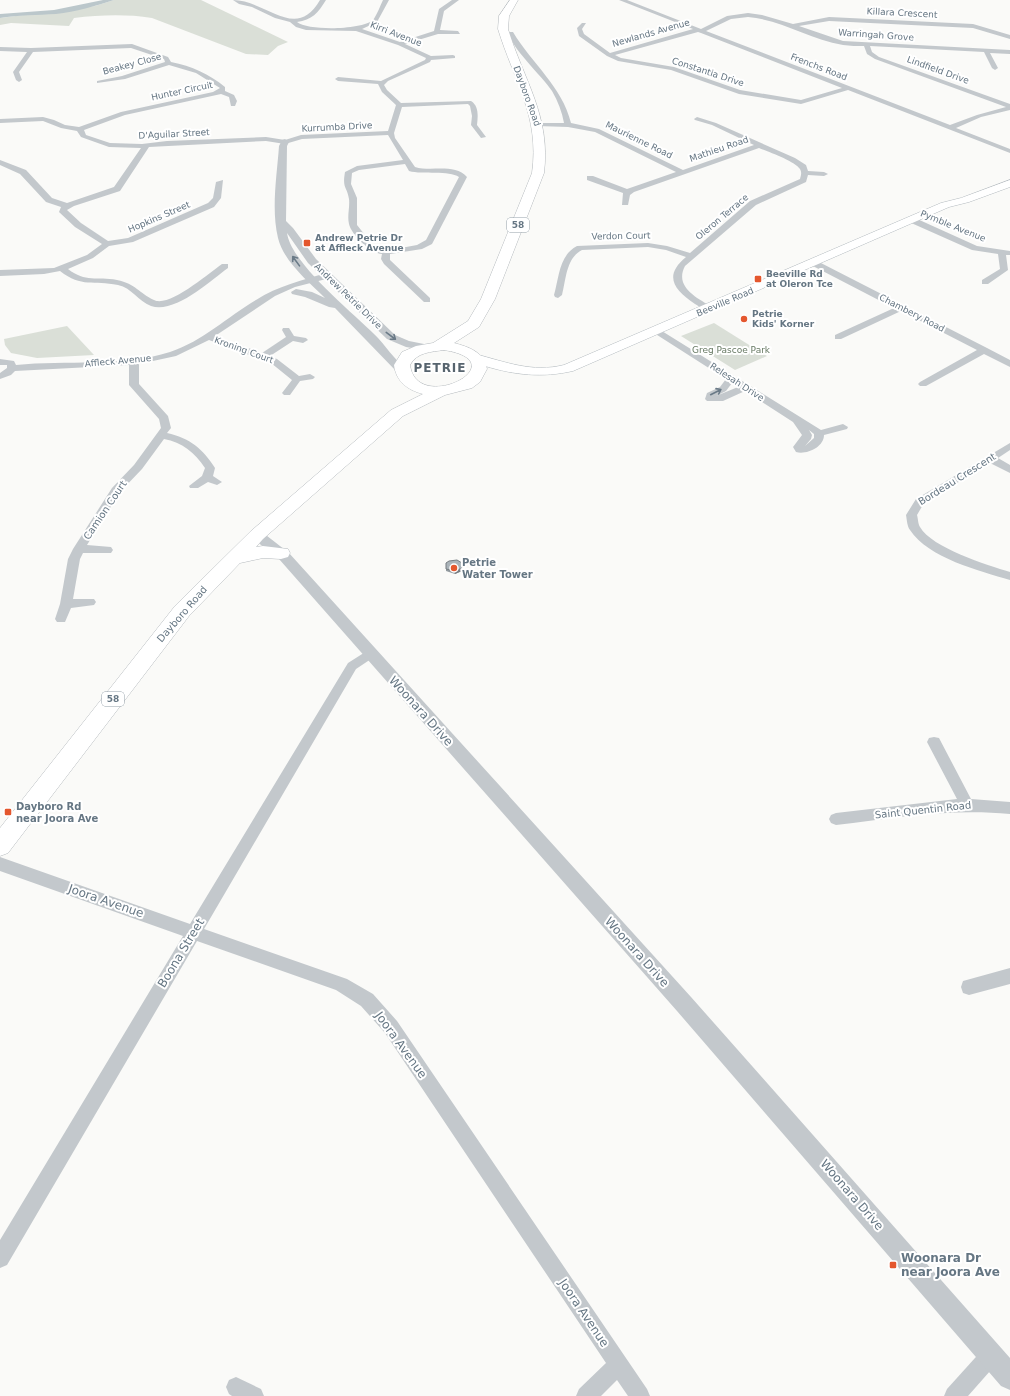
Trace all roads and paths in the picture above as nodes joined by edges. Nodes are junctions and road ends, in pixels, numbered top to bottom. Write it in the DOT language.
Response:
graph roads {
  1 [pos="236,0"];
  2 [pos="323,0"];
  3 [pos="386,0"];
  4 [pos="456,0"];
  5 [pos="622,0"];
  6 [pos="515,1"];
  7 [pos="292,21"];
  8 [pos="584,24"];
  9 [pos="792,26"];
  10 [pos="357,29"];
  11 [pos="699,30"];
  12 [pos="437,32"];
  13 [pos="511,32"];
  14 [pos="462,34"];
  15 [pos="1010,36"];
  16 [pos="400,44"];
  17 [pos="867,44"];
  18 [pos="0,49"];
  19 [pos="31,50"];
  20 [pos="986,51"];
  21 [pos="1010,52"];
  22 [pos="609,55"];
  23 [pos="430,58"];
  24 [pos="457,58"];
  25 [pos="169,63"];
  26 [pos="995,68"];
  27 [pos="338,79"];
  28 [pos="19,80"];
  29 [pos="99,82"];
  30 [pos="382,83"];
  31 [pos="848,88"];
  32 [pos="221,92"];
  33 [pos="233,105"];
  34 [pos="399,105"];
  35 [pos="1010,107"];
  36 [pos="697,119"];
  37 [pos="0,121"];
  38 [pos="568,125"];
  39 [pos="539,126"];
  40 [pos="950,128"];
  41 [pos="80,129"];
  42 [pos="390,133"];
  43 [pos="479,136"];
  44 [pos="285,142"];
  45 [pos="760,145"];
  46 [pos="146,146"];
  47 [pos="1010,151"];
  48 [pos="0,162"];
  49 [pos="407,162"];
  50 [pos="682,172"];
  51 [pos="805,173"];
  52 [pos="824,174"];
  53 [pos="1010,174"];
  54 [pos="590,178"];
  55 [pos="220,182"];
  56 [pos="1010,182"];
  57 [pos="628,192"];
  58 [pos="625,203"];
  59 [pos="945,205"];
  60 [pos="67,206"];
  61 [pos="912,220"];
  62 [pos="282,224"];
  63 [pos="106,244"];
  64 [pos="387,252"];
  65 [pos="1006,253"];
  66 [pos="691,256"];
  67 [pos="814,263"];
  68 [pos="225,266"];
  69 [pos="61,268"];
  70 [pos="0,273"];
  71 [pos="329,278"];
  72 [pos="316,282"];
  73 [pos="985,282"];
  74 [pos="296,292"];
  75 [pos="558,295"];
  76 [pos="427,300"];
  77 [pos="258,303"];
  78 [pos="338,306"];
  79 [pos="901,308"];
  80 [pos="709,309"];
  81 [pos="474,324"];
  82 [pos="286,330"];
  83 [pos="657,331"];
  84 [pos="209,337"];
  85 [pos="838,337"];
  86 [pos="292,338"];
  87 [pos="303,340"];
  88 [pos="433,347"];
  89 [pos="984,350"];
  90 [pos="264,356"];
  91 [pos="473,356"];
  92 [pos="134,361"];
  93 [pos="0,362"];
  94 [pos="1010,364"];
  95 [pos="12,368"];
  96 [pos="522,373"];
  97 [pos="403,375"];
  98 [pos="0,376"];
  99 [pos="310,376"];
  100 [pos="475,378"];
  101 [pos="731,378"];
  102 [pos="297,379"];
  103 [pos="923,384"];
  104 [pos="745,387"];
  105 [pos="440,391"];
  106 [pos="288,393"];
  107 [pos="397,413"];
  108 [pos="797,420"];
  109 [pos="843,427"];
  110 [pos="819,433"];
  111 [pos="161,435"];
  112 [pos="1010,446"];
  113 [pos="990,458"];
  114 [pos="1010,470"];
  115 [pos="194,486"];
  116 [pos="282,513"];
  117 [pos="257,535"];
  118 [pos="80,549"];
  119 [pos="107,550"];
  120 [pos="278,551"];
  121 [pos="234,558"];
  122 [pos="1010,576"];
  123 [pos="90,602"];
  124 [pos="66,604"];
  125 [pos="61,618"];
  126 [pos="370,654"];
  127 [pos="934,742"];
  128 [pos="966,804"];
  129 [pos="1010,808"];
  130 [pos="836,820"];
  131 [pos="0,846"];
  132 [pos="0,864"];
  133 [pos="194,932"];
  134 [pos="1010,976"];
  135 [pos="969,987"];
  136 [pos="0,1258"];
  137 [pos="991,1355"];
  138 [pos="619,1365"];
  139 [pos="1010,1377"];
  140 [pos="586,1396"];
  141 [pos="640,1396"];
  142 [pos="954,1396"];
  1 -- 7 [label="street, Kirri Avenue"];
  2 -- 7 [label="street"];
  3 -- 10 [label="street"];
  4 -- 12 [label="street"];
  5 -- 11 [label="street, Frenchs Road"];
  6 -- 39 [label="main road, Dayboro Road / 58"];
  7 -- 10 [label="street, Kirri Avenue"];
  8 -- 22 [label="street, Constantia Drive"];
  9 -- 11 [label="street, Warringah Grove"];
  9 -- 15 [label="street, Killara Crescent"];
  9 -- 17 [label="street, Warringah Grove"];
  10 -- 16 [label="street, Kirri Avenue"];
  11 -- 22 [label="street, Newlands Avenue"];
  11 -- 31 [label="street, Frenchs Road"];
  12 -- 14 [label="street"];
  12 -- 16 [label="street"];
  13 -- 38 [label="street, Dayboro Road"];
  16 -- 23 [label="street, Kirri Avenue"];
  17 -- 20 [label="street, Warringah Grove"];
  17 -- 35 [label="street, Lindfield Drive"];
  18 -- 19 [label="street, Hunter Circuit"];
  19 -- 25 [label="street, Hunter Circuit"];
  19 -- 28 [label="street"];
  20 -- 21 [label="street, Warringah Grove"];
  20 -- 26 [label="street"];
  22 -- 31 [label="street, Constantia Drive"];
  23 -- 24 [label="street"];
  23 -- 30 [label="street, Kirri Avenue"];
  25 -- 29 [label="street, Beakey Close"];
  25 -- 32 [label="street, Hunter Circuit"];
  27 -- 30 [label="street"];
  30 -- 34 [label="street"];
  31 -- 40 [label="street, Frenchs Road"];
  32 -- 33 [label="street"];
  32 -- 41 [label="street, Hunter Circuit"];
  34 -- 42 [label="street"];
  34 -- 43 [label="street"];
  35 -- 40 [label="street"];
  36 -- 45 [label="street"];
  37 -- 41 [label="street, D'Aguilar Street"];
  38 -- 39 [label="street, Maurienne Road"];
  38 -- 50 [label="street, Maurienne Road"];
  39 -- 81 [label="main road, Dayboro Road / 58"];
  40 -- 47 [label="street, Frenchs Road"];
  41 -- 46 [label="street, D'Aguilar Street"];
  42 -- 44 [label="street, Kurrumba Drive"];
  42 -- 49 [label="street"];
  44 -- 46 [label="street, D'Aguilar Street"];
  44 -- 62 [label="street, Andrew Petrie Drive"];
  45 -- 50 [label="street, Mathieu Road"];
  45 -- 51 [label="street"];
  46 -- 60 [label="street"];
  48 -- 60 [label="street"];
  49 -- 64 [label="street"];
  49 -- 64 [label="street"];
  50 -- 57 [label="street, Mathieu Road"];
  51 -- 52 [label="street"];
  51 -- 66 [label="street, Oleron Terrace"];
  53 -- 59 [label="main road, Beeville Road"];
  54 -- 57 [label="street"];
  55 -- 63 [label="street, Hopkins Street"];
  56 -- 59 [label="main road, Beeville Road"];
  57 -- 58 [label="street"];
  59 -- 61 [label="main road, Beeville Road"];
  60 -- 63 [label="street"];
  61 -- 65 [label="street, Pymble Avenue"];
  61 -- 67 [label="main road, Beeville Road"];
  62 -- 71 [label="street, Andrew Petrie Drive"];
  72 -- 62 [label="street, Andrew Petrie Drive, one-way"];
  63 -- 69 [label="street, Hopkins Street"];
  64 -- 76 [label="street"];
  65 -- 73 [label="street"];
  66 -- 75 [label="street, Verdon Court"];
  66 -- 80 [label="street, Oleron Terrace"];
  67 -- 79 [label="street, Chambery Road"];
  67 -- 80 [label="main road, Beeville Road"];
  68 -- 69 [label="street"];
  69 -- 70 [label="street, Hopkins Street"];
  71 -- 72 [label="street, Affleck Avenue"];
  71 -- 88 [label="street, Andrew Petrie Drive, one-way"];
  72 -- 74 [label="street, Affleck Avenue"];
  72 -- 77 [label="street, Affleck Avenue"];
  72 -- 78 [label="street, Andrew Petrie Drive"];
  74 -- 77 [label="street, Affleck Avenue"];
  74 -- 78 [label="street"];
  77 -- 84 [label="street, Affleck Avenue"];
  78 -- 97 [label="street, Andrew Petrie Drive"];
  79 -- 85 [label="street"];
  79 -- 89 [label="street, Chambery Road"];
  80 -- 83 [label="main road, Beeville Road"];
  81 -- 88 [label="main road, Dayboro Road / 58"];
  81 -- 91 [label="main road, Dayboro Road / 58"];
  82 -- 86 [label="street"];
  83 -- 96 [label="main road, Beeville Road"];
  83 -- 101 [label="street, Relesah Drive"];
  84 -- 90 [label="street, Kroning Court"];
  84 -- 92 [label="street, Affleck Avenue"];
  86 -- 87 [label="street"];
  86 -- 90 [label="street"];
  88 -- 91 [label="main road, 58"];
  88 -- 97 [label="main road, 58"];
  89 -- 94 [label="street, Chambery Road"];
  89 -- 103 [label="street"];
  90 -- 102 [label="street, Kroning Court"];
  91 -- 96 [label="main road, Beeville Road"];
  91 -- 100 [label="main road, 58"];
  92 -- 95 [label="street, Affleck Avenue"];
  92 -- 111 [label="street"];
  93 -- 95 [label="street"];
  95 -- 98 [label="street"];
  96 -- 100 [label="main road, Beeville Road"];
  97 -- 105 [label="main road, 58"];
  97 -- 107 [label="main road, 58"];
  99 -- 102 [label="street"];
  100 -- 105 [label="main road, 58"];
  101 -- 104 [label="street, Relesah Drive"];
  104 -- 101 [label="street, one-way"];
  102 -- 106 [label="street"];
  104 -- 108 [label="street, Relesah Drive"];
  105 -- 107 [label="main road, Dayboro Road / 58"];
  107 -- 116 [label="main road, Dayboro Road / 58"];
  108 -- 110 [label="street, Relesah Drive"];
  108 -- 110 [label="street, Relesah Drive"];
  109 -- 110 [label="street"];
  111 -- 115 [label="street"];
  111 -- 118 [label="street, Camion Court"];
  112 -- 113 [label="street, Bordeau Crescent"];
  113 -- 114 [label="street"];
  113 -- 122 [label="street, Bordeau Crescent"];
  116 -- 117 [label="main road, Dayboro Road / 58"];
  116 -- 120 [label="main road"];
  117 -- 120 [label="street, Woonara Drive"];
  117 -- 121 [label="main road, Dayboro Road / 58"];
  118 -- 119 [label="street, Camion Court"];
  118 -- 124 [label="street, Camion Court"];
  120 -- 121 [label="main road"];
  120 -- 126 [label="street, Woonara Drive"];
  121 -- 131 [label="main road, Dayboro Road / 58"];
  123 -- 124 [label="street"];
  124 -- 125 [label="street, Camion Court"];
  126 -- 133 [label="street, Boona Street"];
  126 -- 137 [label="street, Woonara Drive"];
  127 -- 128 [label="street"];
  128 -- 129 [label="street, Saint Quentin Road"];
  128 -- 130 [label="street, Saint Quentin Road"];
  132 -- 133 [label="street, Joora Avenue"];
  133 -- 136 [label="street, Boona Street"];
  133 -- 138 [label="street, Joora Avenue"];
  134 -- 135 [label="street"];
  137 -- 139 [label="street, Woonara Drive"];
  137 -- 142 [label="street"];
  138 -- 140 [label="street"];
  138 -- 141 [label="street, Joora Avenue"];
}
